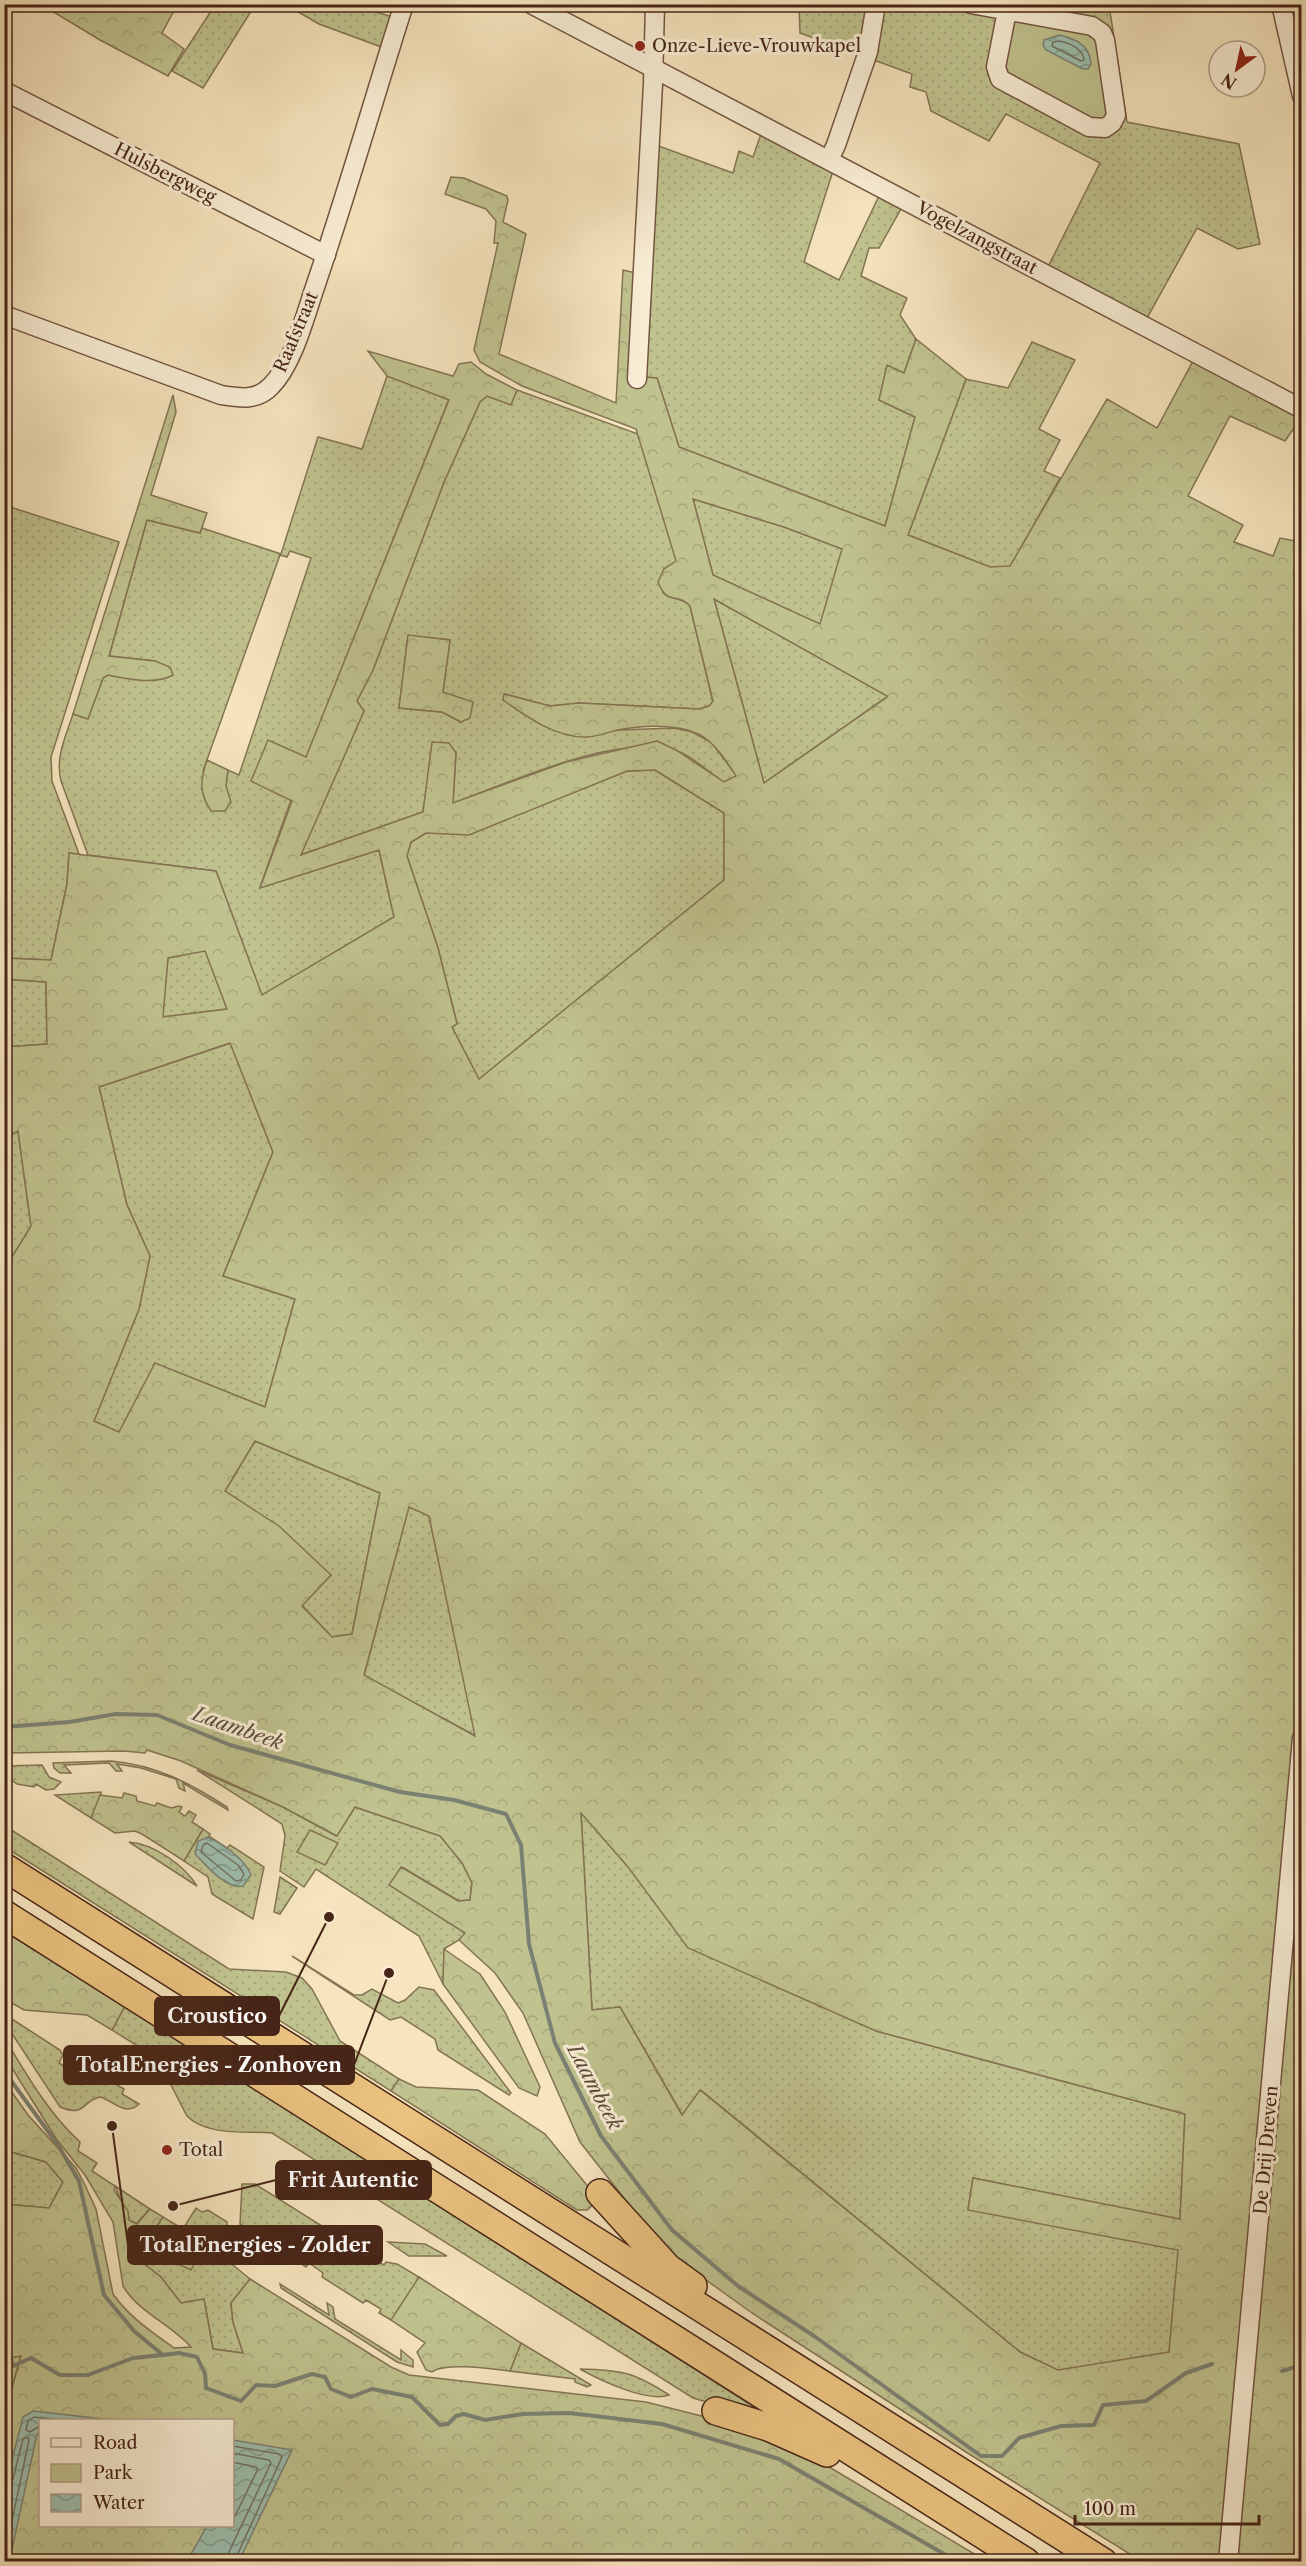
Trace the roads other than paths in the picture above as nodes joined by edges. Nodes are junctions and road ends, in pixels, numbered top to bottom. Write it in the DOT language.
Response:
graph roads {
  1 [pos="404,4"];
  2 [pos="531,4"];
  3 [pos="655,4"];
  4 [pos="876,4"];
  5 [pos="971,4"];
  6 [pos="1281,4"];
  7 [pos="1007,11"];
  8 [pos="652,67"];
  9 [pos="4,91"];
  10 [pos="1302,96"];
  11 [pos="829,160"];
  12 [pos="326,255"];
  13 [pos="4,315"];
  14 [pos="637,379"];
  15 [pos="1302,409"];
  16 [pos="1302,1738"];
  17 [pos="4,1867"];
  18 [pos="4,1914"];
  19 [pos="600,2193"];
  20 [pos="753,2342"];
  21 [pos="716,2411"];
  22 [pos="885,2473"];
  23 [pos="1026,2562"];
  24 [pos="1103,2562"];
  25 [pos="1228,2562"];
  1 -- 12 [label="street, Raafstraat"];
  2 -- 8 [label="street, Vogelzangstraat"];
  3 -- 8 [label="street"];
  4 -- 11 [label="street"];
  5 -- 7 [label="street"];
  6 -- 10 [label="street"];
  7 -- 7 [label="street"];
  8 -- 11 [label="street, Vogelzangstraat"];
  8 -- 14 [label="street"];
  9 -- 12 [label="street, Hulsbergweg"];
  11 -- 15 [label="street, Vogelzangstraat"];
  12 -- 13 [label="street, Raafstraat"];
  16 -- 25 [label="street, De Drij Dreven"];
  17 -- 20 [label="highway"];
  18 -- 22 [label="highway"];
  19 -- 20 [label="highway"];
  20 -- 24 [label="highway"];
  21 -- 22 [label="highway"];
  22 -- 23 [label="highway"];
}
